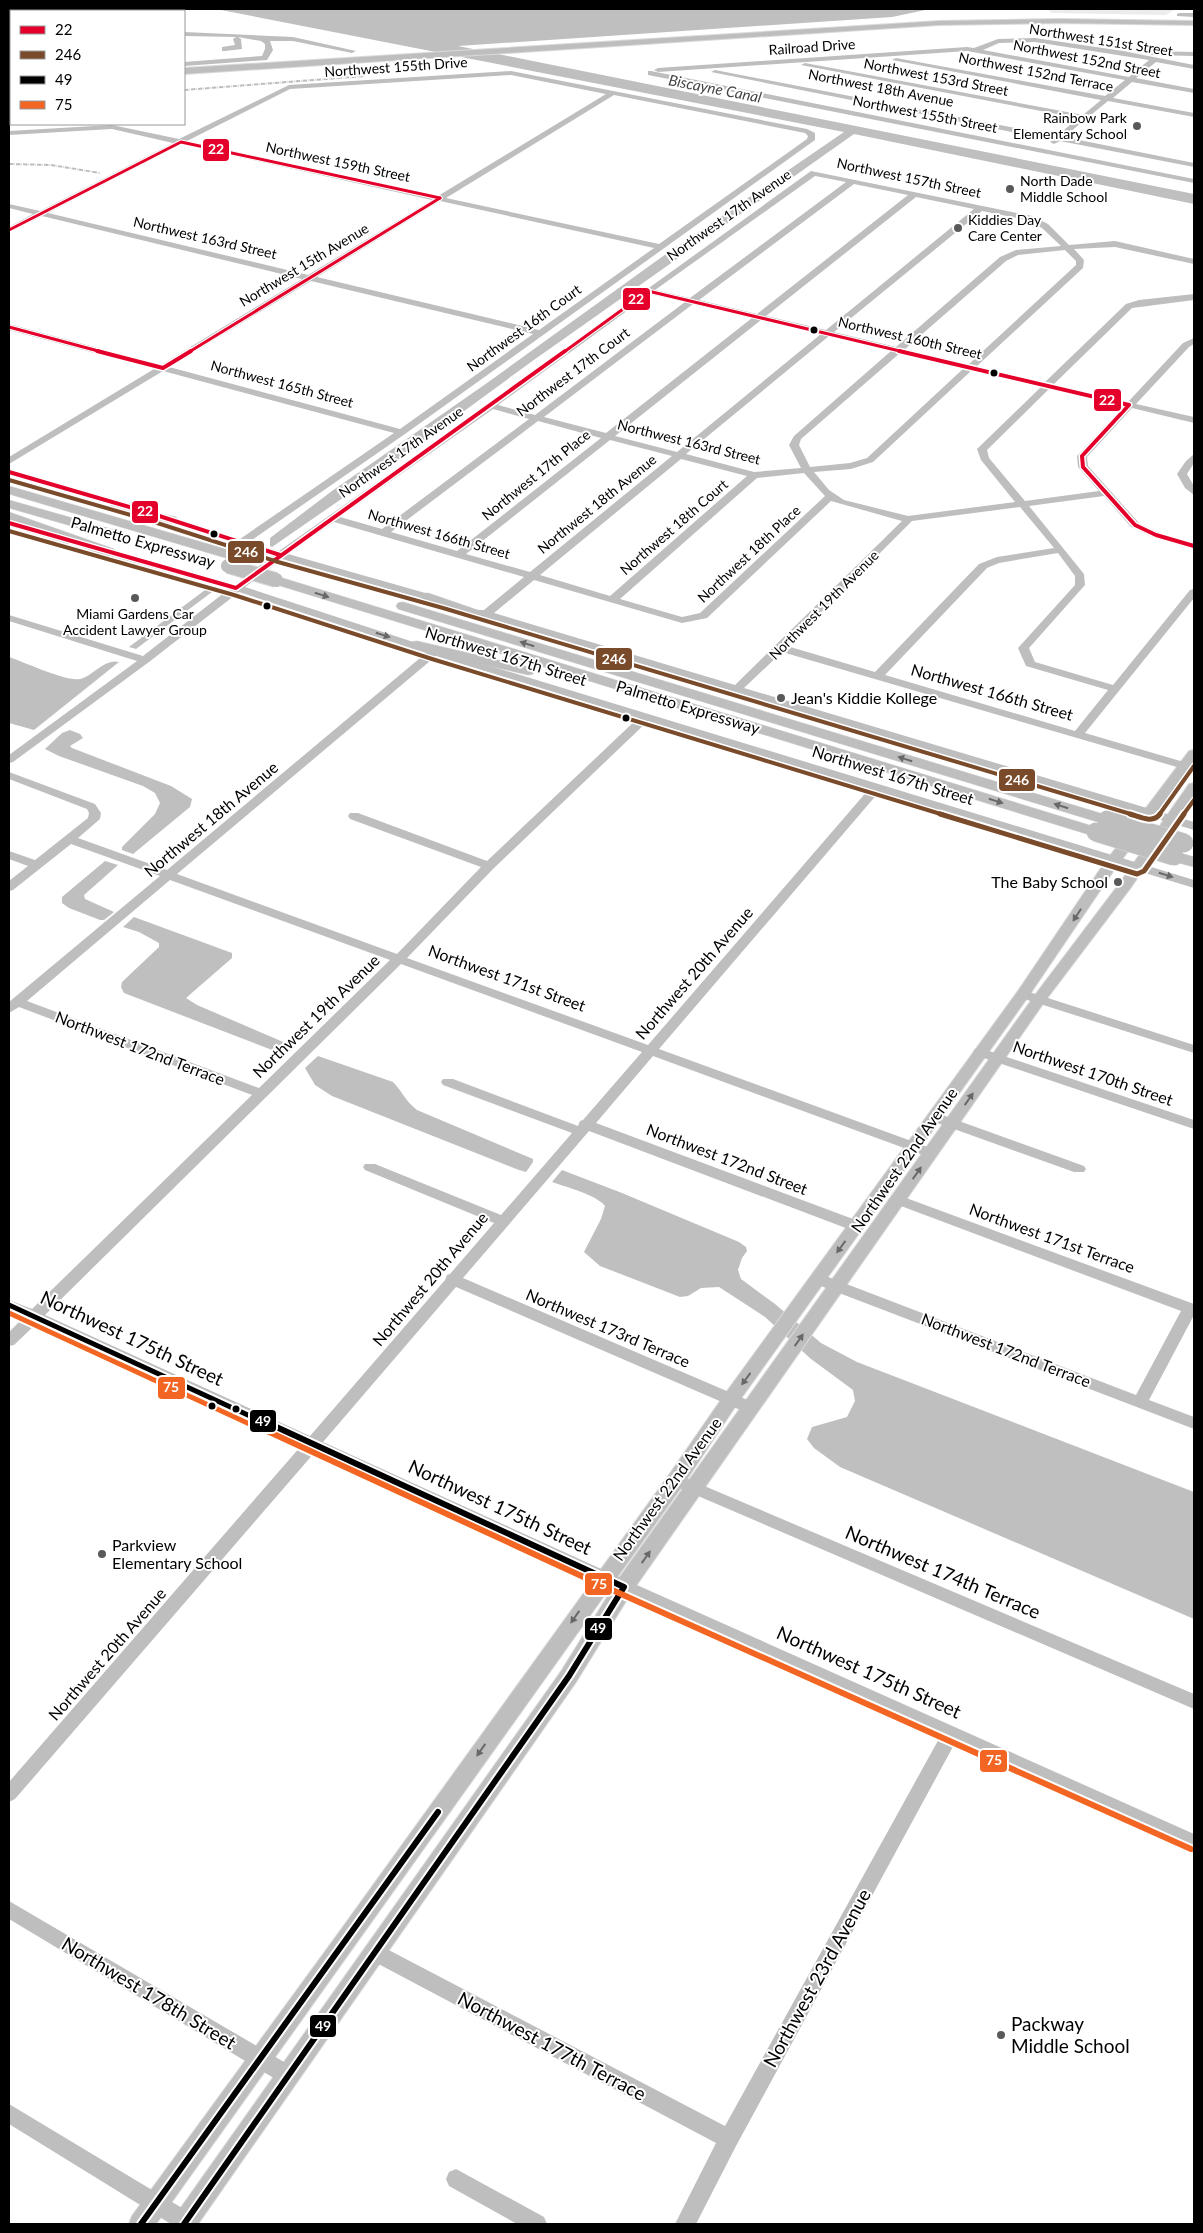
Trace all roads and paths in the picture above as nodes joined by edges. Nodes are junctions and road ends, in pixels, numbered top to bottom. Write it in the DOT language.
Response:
graph roads {
  1 [pos="1187,9"];
  2 [pos="1194,15"];
  3 [pos="1194,23"];
  4 [pos="1173,26"];
  5 [pos="1194,29"];
  6 [pos="185,34"];
  7 [pos="237,39"];
  8 [pos="263,39"];
  9 [pos="225,49"];
  10 [pos="976,50"];
  11 [pos="352,51"];
  12 [pos="1123,54"];
  13 [pos="1194,54"];
  14 [pos="873,56"];
  15 [pos="1154,60"];
  16 [pos="784,62"];
  17 [pos="185,64"];
  18 [pos="1194,67"];
  19 [pos="697,68"];
  20 [pos="185,71"];
  21 [pos="651,73"];
  22 [pos="185,77"];
  23 [pos="1130,79"];
  24 [pos="1194,91"];
  25 [pos="614,92"];
  26 [pos="1107,98"];
  27 [pos="1194,115"];
  28 [pos="1083,118"];
  29 [pos="806,131"];
  30 [pos="9,133"];
  31 [pos="1059,138"];
  32 [pos="181,142"];
  33 [pos="1044,150"];
  34 [pos="1194,165"];
  35 [pos="814,173"];
  36 [pos="852,180"];
  37 [pos="1194,181"];
  38 [pos="915,194"];
  39 [pos="440,198"];
  40 [pos="9,206"];
  41 [pos="981,207"];
  42 [pos="40,214"];
  43 [pos="9,230"];
  44 [pos="660,247"];
  45 [pos="1067,247"];
  46 [pos="1194,261"];
  47 [pos="310,277"];
  48 [pos="648,290"];
  49 [pos="1194,297"];
  50 [pos="693,301"];
  51 [pos="760,317"];
  52 [pos="9,327"];
  53 [pos="540,333"];
  54 [pos="828,333"];
  55 [pos="1194,341"];
  56 [pos="899,350"];
  57 [pos="970,367"];
  58 [pos="163,368"];
  59 [pos="1047,385"];
  60 [pos="1129,405"];
  61 [pos="491,406"];
  62 [pos="536,418"];
  63 [pos="1194,420"];
  64 [pos="402,432"];
  65 [pos="606,436"];
  66 [pos="680,456"];
  67 [pos="1194,457"];
  68 [pos="9,461"];
  69 [pos="809,470"];
  70 [pos="9,472"];
  71 [pos="754,475"];
  72 [pos="9,482"];
  73 [pos="9,490"];
  74 [pos="1194,492"];
  75 [pos="1105,493"];
  76 [pos="830,497"];
  77 [pos="9,504"];
  78 [pos="1022,504"];
  79 [pos="9,516"];
  80 [pos="332,518"];
  81 [pos="908,519"];
  82 [pos="171,520"];
  83 [pos="9,523"];
  84 [pos="383,533"];
  85 [pos="241,543"];
  86 [pos="1194,546"];
  87 [pos="1061,550"];
  88 [pos="109,552"];
  89 [pos="280,555"];
  90 [pos="458,555"];
  91 [pos="282,576"];
  92 [pos="532,577"];
  93 [pos="236,588"];
  94 [pos="1194,592"];
  95 [pos="428,597"];
  96 [pos="612,600"];
  97 [pos="486,614"];
  98 [pos="9,618"];
  99 [pos="682,620"];
  100 [pos="417,645"];
  101 [pos="781,648"];
  102 [pos="434,652"];
  103 [pos="145,660"];
  104 [pos="878,676"];
  105 [pos="737,689"];
  106 [pos="1116,689"];
  107 [pos="741,709"];
  108 [pos="647,716"];
  109 [pos="1078,734"];
  110 [pos="798,741"];
  111 [pos="1194,754"];
  112 [pos="9,760"];
  113 [pos="1190,767"];
  114 [pos="9,775"];
  115 [pos="877,787"];
  116 [pos="1194,787"];
  117 [pos="1151,813"];
  118 [pos="354,816"];
  119 [pos="1171,819"];
  120 [pos="1101,826"];
  121 [pos="1194,826"];
  122 [pos="69,839"];
  123 [pos="1184,848"];
  124 [pos="9,855"];
  125 [pos="1114,860"];
  126 [pos="1194,862"];
  127 [pos="36,865"];
  128 [pos="489,866"];
  129 [pos="1138,867"];
  130 [pos="169,876"];
  131 [pos="1194,884"];
  132 [pos="9,887"];
  133 [pos="400,958"];
  134 [pos="1024,994"];
  135 [pos="1040,998"];
  136 [pos="13,1006"];
  137 [pos="1194,1049"];
  138 [pos="652,1050"];
  139 [pos="980,1052"];
  140 [pos="997,1059"];
  141 [pos="448,1082"];
  142 [pos="262,1094"];
  143 [pos="934,1117"];
  144 [pos="952,1122"];
  145 [pos="1194,1126"];
  146 [pos="582,1128"];
  147 [pos="912,1146"];
  148 [pos="931,1153"];
  149 [pos="370,1167"];
  150 [pos="1079,1169"];
  151 [pos="898,1200"];
  152 [pos="503,1220"];
  153 [pos="856,1226"];
  154 [pos="452,1279"];
  155 [pos="818,1279"];
  156 [pos="837,1286"];
  157 [pos="9,1305"];
  158 [pos="1192,1309"];
  159 [pos="34,1316"];
  160 [pos="9,1341"];
  161 [pos="731,1399"];
  162 [pos="1140,1402"];
  163 [pos="751,1408"];
  164 [pos="1194,1422"];
  165 [pos="313,1444"];
  166 [pos="676,1480"];
  167 [pos="694,1488"];
  168 [pos="604,1578"];
  169 [pos="624,1587"];
  170 [pos="1194,1702"];
  171 [pos="952,1732"];
  172 [pos="9,1794"];
  173 [pos="1194,1842"];
  174 [pos="9,1909"];
  175 [pos="376,1953"];
  176 [pos="260,2059"];
  177 [pos="289,2076"];
  178 [pos="9,2113"];
  179 [pos="729,2139"];
  180 [pos="456,2179"];
  181 [pos="156,2204"];
  182 [pos="187,2223"];
  183 [pos="141,2224"];
  184 [pos="537,2224"];
  185 [pos="685,2224"];
  1 -- 2 [label="street"];
  3 -- 4 [label="main road"];
  4 -- 5 [label="main road"];
  4 -- 20 [label="main road"];
  4 -- 22 [label="main road"];
  6 -- 8 [label="street"];
  7 -- 9 [label="street"];
  8 -- 11 [label="street"];
  8 -- 17 [label="street"];
  10 -- 12 [label="street, Northwest 151st Street"];
  10 -- 14 [label="street, Railroad Drive"];
  10 -- 23 [label="street, Northwest 152nd Street"];
  12 -- 13 [label="street"];
  12 -- 15 [label="street, Northwest 151st Street"];
  14 -- 16 [label="street, Railroad Drive"];
  14 -- 26 [label="street, Northwest 152nd Terrace"];
  15 -- 18 [label="street, Northwest 151st Street"];
  15 -- 23 [label="street"];
  16 -- 19 [label="street, Railroad Drive"];
  16 -- 28 [label="street, Northwest 153rd Street"];
  19 -- 21 [label="street, Railroad Drive"];
  19 -- 31 [label="street, Northwest 18th Avenue"];
  21 -- 33 [label="street, Northwest 155th Street"];
  23 -- 24 [label="street, Northwest 152nd Street"];
  23 -- 26 [label="street"];
  25 -- 29 [label="street, Northwest 155th Drive"];
  25 -- 32 [label="street, Northwest 155th Drive"];
  25 -- 39 [label="street, Northwest 15th Avenue"];
  26 -- 27 [label="street, Northwest 152nd Terrace"];
  26 -- 28 [label="street"];
  28 -- 31 [label="street"];
  29 -- 44 [label="street, Northwest 16th Court"];
  30 -- 32 [label="street, Northwest 159th Street"];
  31 -- 33 [label="street"];
  31 -- 34 [label="street, Northwest 18th Avenue"];
  32 -- 39 [label="street, Northwest 159th Street"];
  32 -- 42 [label="street"];
  33 -- 37 [label="street, Northwest 155th Street"];
  35 -- 36 [label="street, Northwest 157th Street"];
  35 -- 48 [label="street, Northwest 17th Avenue"];
  36 -- 38 [label="street, Northwest 157th Street"];
  36 -- 50 [label="street, Northwest 17th Court"];
  38 -- 41 [label="street, Northwest 157th Street"];
  38 -- 51 [label="street, Northwest 17th Place"];
  39 -- 44 [label="street, Northwest 159th Street"];
  39 -- 47 [label="street, Northwest 15th Avenue"];
  40 -- 42 [label="street, Northwest 163rd Street"];
  41 -- 45 [label="street, Northwest 157th Street"];
  41 -- 54 [label="street, Northwest 18th Avenue"];
  42 -- 43 [label="street"];
  42 -- 47 [label="street, Northwest 163rd Street"];
  44 -- 53 [label="street, Northwest 16th Court"];
  45 -- 46 [label="street"];
  45 -- 56 [label="street"];
  45 -- 57 [label="street"];
  47 -- 53 [label="street, Northwest 163rd Street"];
  47 -- 58 [label="street, Northwest 15th Avenue"];
  48 -- 50 [label="street, Northwest 160th Street"];
  48 -- 61 [label="street, Northwest 17th Avenue"];
  49 -- 59 [label="street"];
  50 -- 51 [label="street, Northwest 160th Street"];
  50 -- 62 [label="street, Northwest 17th Court"];
  51 -- 54 [label="street, Northwest 160th Street"];
  51 -- 65 [label="street, Northwest 17th Place"];
  52 -- 58 [label="street, Northwest 165th Street"];
  53 -- 64 [label="street, Northwest 16th Court"];
  54 -- 56 [label="street, Northwest 160th Street"];
  54 -- 66 [label="street, Northwest 18th Avenue"];
  55 -- 60 [label="street"];
  56 -- 57 [label="street, Northwest 160th Street"];
  56 -- 69 [label="street"];
  57 -- 59 [label="street, Northwest 160th Street"];
  57 -- 69 [label="street"];
  58 -- 64 [label="street, Northwest 165th Street"];
  58 -- 68 [label="street, Northwest 15th Avenue"];
  59 -- 60 [label="street, Northwest 160th Street"];
  59 -- 78 [label="street"];
  60 -- 63 [label="street, Northwest 160th Street"];
  60 -- 75 [label="street"];
  61 -- 62 [label="street, Northwest 163rd Street"];
  61 -- 80 [label="street, Northwest 17th Avenue"];
  62 -- 65 [label="street, Northwest 163rd Street"];
  62 -- 84 [label="street, Northwest 17th Court"];
  64 -- 85 [label="street, Northwest 16th Court"];
  65 -- 66 [label="street, Northwest 163rd Street"];
  65 -- 90 [label="street, Northwest 17th Place"];
  66 -- 71 [label="street, Northwest 163rd Street"];
  66 -- 92 [label="street, Northwest 18th Avenue"];
  67 -- 74 [label="street"];
  69 -- 71 [label="street, Northwest 163rd Street"];
  69 -- 76 [label="street"];
  70 -- 82 [label="street, Northwest 167th Street"];
  71 -- 96 [label="street, Northwest 18th Court"];
  72 -- 82 [label="highway"];
  73 -- 91 [label="highway, Palmetto Expressway"];
  75 -- 78 [label="street"];
  75 -- 86 [label="street"];
  76 -- 81 [label="street"];
  76 -- 99 [label="street, Northwest 18th Place"];
  77 -- 91 [label="highway, Palmetto Expressway, bridge"];
  78 -- 81 [label="street"];
  78 -- 87 [label="street"];
  79 -- 88 [label="highway"];
  80 -- 84 [label="street, Northwest 166th Street"];
  80 -- 89 [label="street, Northwest 17th Avenue"];
  81 -- 101 [label="street, Northwest 19th Avenue"];
  82 -- 85 [label="street, Northwest 167th Street"];
  83 -- 88 [label="street, Northwest 167th Street"];
  84 -- 90 [label="street, Northwest 166th Street"];
  85 -- 89 [label="street, Northwest 167th Street"];
  87 -- 104 [label="street"];
  87 -- 106 [label="street"];
  88 -- 93 [label="street, Northwest 167th Street"];
  89 -- 93 [label="street, Northwest 17th Avenue"];
  89 -- 95 [label="street, Northwest 167th Street"];
  90 -- 92 [label="street, Northwest 166th Street"];
  107 -- 91 [label="highway, Palmetto Expressway, one-way"];
  91 -- 110 [label="highway, Palmetto Expressway, one-way"];
  92 -- 96 [label="street, Northwest 166th Street"];
  92 -- 97 [label="street, Northwest 18th Avenue"];
  93 -- 100 [label="street, Northwest 167th Street, one-way"];
  93 -- 103 [label="street, Northwest 17th Avenue"];
  94 -- 106 [label="street"];
  95 -- 97 [label="street, Northwest 167th Street"];
  95 -- 107 [label="highway"];
  96 -- 99 [label="street, Northwest 166th Street"];
  97 -- 105 [label="street, Northwest 167th Street"];
  98 -- 103 [label="street"];
  100 -- 102 [label="street, Northwest 167th Street"];
  100 -- 110 [label="highway"];
  101 -- 104 [label="street, Northwest 166th Street"];
  101 -- 105 [label="street, Northwest 19th Avenue"];
  102 -- 108 [label="street, Northwest 167th Street"];
  102 -- 130 [label="street, Northwest 18th Avenue"];
  103 -- 112 [label="street, Northwest 17th Avenue"];
  104 -- 109 [label="street, Northwest 166th Street"];
  105 -- 117 [label="street, Northwest 167th Street"];
  106 -- 109 [label="street"];
  120 -- 107 [label="highway, Palmetto Expressway, one-way"];
  108 -- 115 [label="street, Northwest 167th Street"];
  108 -- 128 [label="street, Northwest 19th Avenue"];
  109 -- 113 [label="street, Northwest 166th Street"];
  110 -- 120 [label="highway, Palmetto Expressway, one-way"];
  111 -- 113 [label="main road, Northwest 22nd Avenue"];
  113 -- 117 [label="main road, Northwest 22nd Avenue"];
  114 -- 122 [label="street"];
  115 -- 125 [label="street, Northwest 167th Street"];
  115 -- 138 [label="street, Northwest 20th Avenue"];
  116 -- 119 [label="main road, Northwest 22nd Avenue"];
  117 -- 119 [label="street, Northwest 167th Street"];
  117 -- 125 [label="main road, Northwest 22nd Avenue"];
  118 -- 128 [label="street"];
  119 -- 121 [label="street, Northwest 167th Street"];
  119 -- 129 [label="main road, Northwest 22nd Avenue"];
  120 -- 123 [label="highway, Palmetto Expressway, bridge"];
  122 -- 127 [label="street"];
  122 -- 130 [label="street, Northwest 171st Street"];
  123 -- 126 [label="highway, Palmetto Expressway"];
  124 -- 127 [label="street"];
  125 -- 129 [label="street, Northwest 167th Street"];
  125 -- 134 [label="main road, Northwest 22nd Avenue, one-way"];
  127 -- 132 [label="street"];
  128 -- 133 [label="street, Northwest 19th Avenue"];
  129 -- 131 [label="street, Northwest 167th Street, one-way"];
  129 -- 135 [label="main road, Northwest 22nd Avenue"];
  130 -- 133 [label="street, Northwest 171st Street"];
  130 -- 136 [label="street, Northwest 18th Avenue"];
  133 -- 138 [label="street, Northwest 171st Street"];
  133 -- 142 [label="street, Northwest 19th Avenue"];
  134 -- 135 [label="street"];
  134 -- 139 [label="main road, Northwest 22nd Avenue"];
  135 -- 137 [label="street"];
  135 -- 140 [label="main road, Northwest 22nd Avenue"];
  136 -- 142 [label="street, Northwest 172nd Terrace"];
  138 -- 146 [label="street, Northwest 20th Avenue"];
  138 -- 147 [label="street, Northwest 171st Street"];
  139 -- 140 [label="street, Northwest 170th Street"];
  139 -- 143 [label="main road, Northwest 22nd Avenue"];
  144 -- 140 [label="main road, Northwest 22nd Avenue, one-way"];
  140 -- 145 [label="street, Northwest 170th Street"];
  141 -- 146 [label="street, Northwest 172nd Street"];
  142 -- 159 [label="street, Northwest 19th Avenue"];
  143 -- 144 [label="street"];
  143 -- 147 [label="main road, Northwest 22nd Avenue"];
  144 -- 148 [label="main road, Northwest 22nd Avenue"];
  144 -- 150 [label="street"];
  146 -- 152 [label="street, Northwest 20th Avenue"];
  146 -- 153 [label="street, Northwest 172nd Street"];
  147 -- 148 [label="street, Northwest 171st Street"];
  147 -- 153 [label="main road, Northwest 22nd Avenue"];
  151 -- 148 [label="main road, Northwest 22nd Avenue, one-way"];
  149 -- 152 [label="street"];
  151 -- 156 [label="main road, Northwest 22nd Avenue"];
  151 -- 158 [label="street, Northwest 171st Terrace"];
  152 -- 154 [label="street, Northwest 20th Avenue"];
  153 -- 155 [label="main road, Northwest 22nd Avenue, one-way"];
  154 -- 161 [label="street, Northwest 173rd Terrace"];
  154 -- 165 [label="street, Northwest 20th Avenue"];
  155 -- 156 [label="street, Northwest 172nd Terrace"];
  155 -- 161 [label="main road, Northwest 22nd Avenue, one-way"];
  156 -- 162 [label="street, Northwest 172nd Terrace"];
  163 -- 156 [label="main road, Northwest 22nd Avenue, one-way"];
  157 -- 159 [label="street, Northwest 175th Street"];
  158 -- 162 [label="street"];
  159 -- 160 [label="street, Northwest 19th Avenue"];
  159 -- 165 [label="street, Northwest 175th Street"];
  161 -- 163 [label="street, Northwest 173rd Terrace"];
  161 -- 166 [label="main road, Northwest 22nd Avenue"];
  162 -- 164 [label="street, Northwest 172nd Terrace"];
  163 -- 167 [label="main road, Northwest 22nd Avenue"];
  165 -- 168 [label="street, Northwest 175th Street"];
  165 -- 172 [label="street, Northwest 20th Avenue"];
  166 -- 167 [label="street, Northwest 174th Terrace"];
  166 -- 168 [label="main road, Northwest 22nd Avenue"];
  169 -- 167 [label="main road, Northwest 22nd Avenue, one-way"];
  167 -- 170 [label="street, Northwest 174th Terrace"];
  168 -- 169 [label="street, Northwest 175th Street"];
  168 -- 176 [label="main road, Northwest 22nd Avenue, one-way"];
  169 -- 171 [label="street, Northwest 175th Street"];
  169 -- 175 [label="main road, Northwest 22nd Avenue"];
  171 -- 173 [label="street, Northwest 175th Street"];
  171 -- 179 [label="street, Northwest 23rd Avenue"];
  174 -- 176 [label="street, Northwest 178th Street"];
  175 -- 177 [label="main road, Northwest 22nd Avenue"];
  175 -- 179 [label="street, Northwest 177th Terrace"];
  176 -- 177 [label="street, Northwest 178th Street"];
  176 -- 181 [label="main road, Northwest 22nd Avenue"];
  177 -- 182 [label="main road, Northwest 22nd Avenue"];
  178 -- 181 [label="street"];
  179 -- 185 [label="street, Northwest 23rd Avenue"];
  180 -- 184 [label="street"];
  181 -- 182 [label="street"];
  181 -- 183 [label="main road, Northwest 22nd Avenue"];
}
